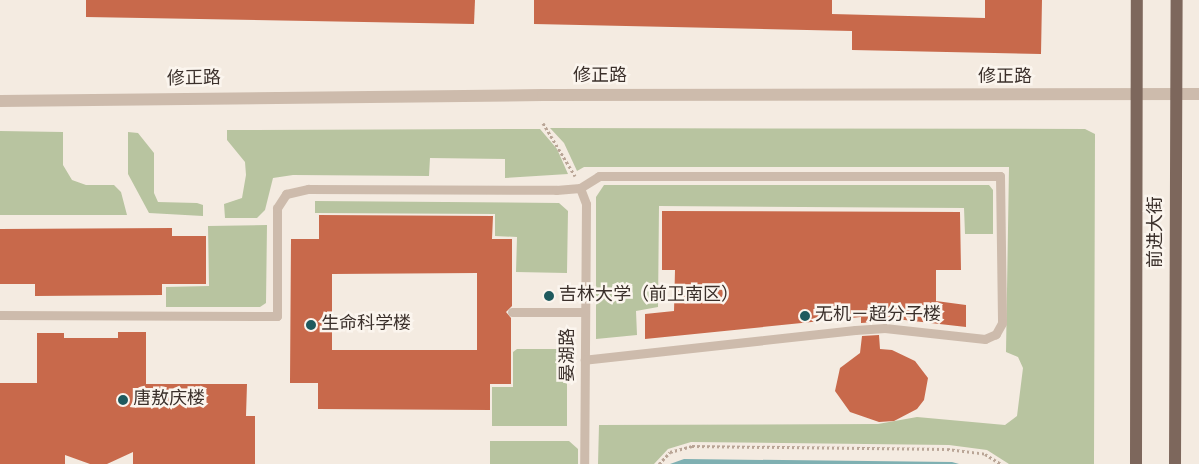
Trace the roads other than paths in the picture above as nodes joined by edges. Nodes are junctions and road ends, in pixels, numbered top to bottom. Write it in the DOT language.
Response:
graph roads {
  1 [pos="1137,0"];
  2 [pos="1177,0"];
  3 [pos="1137,94"];
  4 [pos="1175,94"];
  5 [pos="1199,94"];
  6 [pos="0,101"];
  7 [pos="580,188"];
  8 [pos="512,312"];
  9 [pos="585,312"];
  10 [pos="0,315"];
  11 [pos="585,360"];
  12 [pos="584,464"];
  13 [pos="1136,464"];
  14 [pos="1175,464"];
  1 -- 3 [label="main road, 前进大街"];
  2 -- 4 [label="main road, 前进大街"];
  3 -- 4 [label="street, 修正路"];
  3 -- 6 [label="street, 修正路"];
  3 -- 13 [label="main road, 前进大街"];
  4 -- 5 [label="street, 修正路"];
  4 -- 14 [label="main road, 前进大街"];
  7 -- 9 [label="lane, 晏湖路"];
  7 -- 10 [label="lane"];
  7 -- 11 [label="lane"];
  8 -- 9 [label="lane"];
  9 -- 11 [label="lane, 晏湖路"];
  11 -- 12 [label="lane, 晏湖路"];
}
